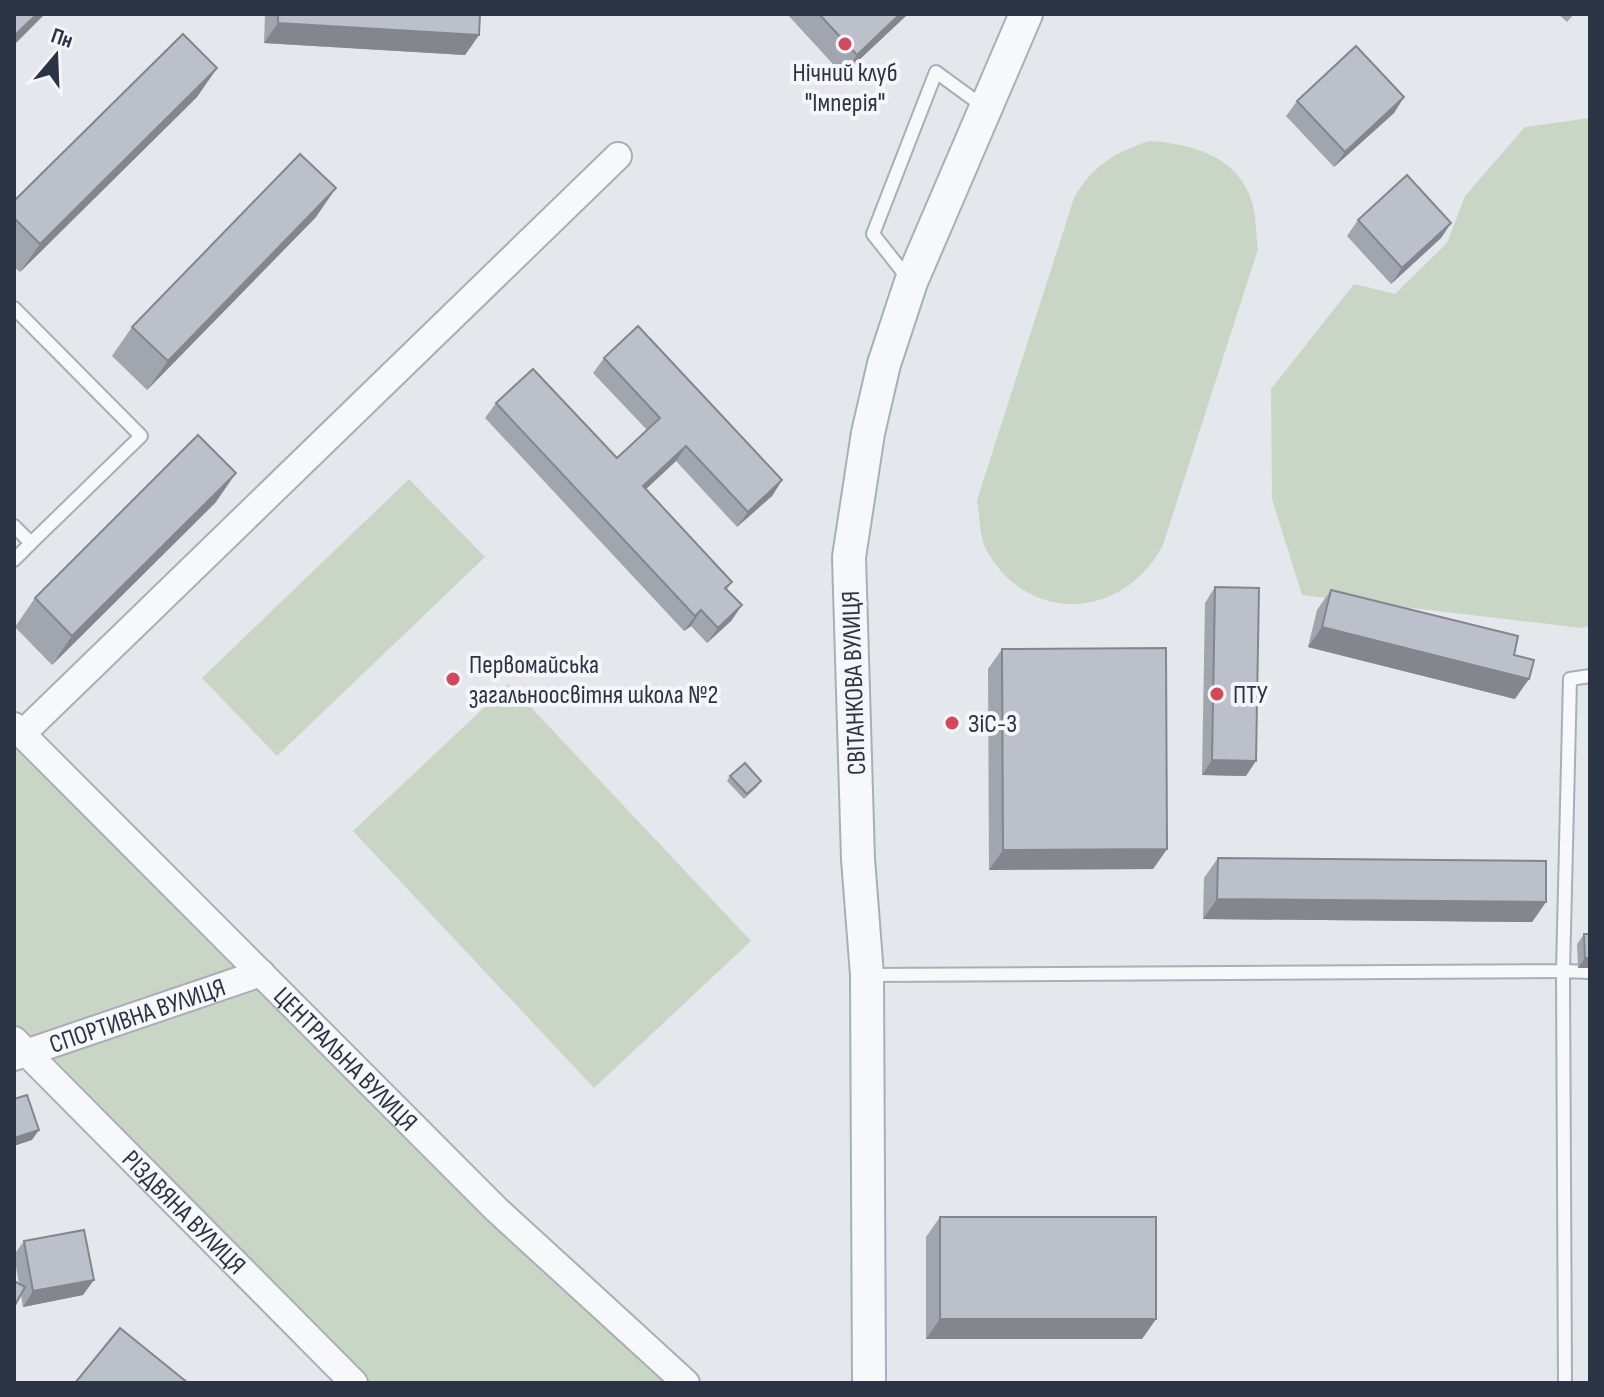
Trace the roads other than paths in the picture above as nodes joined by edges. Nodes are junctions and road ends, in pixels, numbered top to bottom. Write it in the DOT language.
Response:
graph roads {
  1 [pos="1026,14"];
  2 [pos="984,107"];
  3 [pos="618,156"];
  4 [pos="911,282"];
  5 [pos="14,308"];
  6 [pos="14,526"];
  7 [pos="31,543"];
  8 [pos="14,560"];
  9 [pos="1590,676"];
  10 [pos="18,730"];
  11 [pos="1563,971"];
  12 [pos="1590,972"];
  13 [pos="261,973"];
  14 [pos="867,975"];
  15 [pos="18,1050"];
  16 [pos="354,1383"];
  17 [pos="686,1383"];
  18 [pos="869,1383"];
  19 [pos="1565,1383"];
  1 -- 2 [label="street, СВІТАНКОВА ВУЛИЦЯ"];
  2 -- 4 [label="street, СВІТАНКОВА ВУЛИЦЯ"];
  2 -- 4 [label="lane"];
  3 -- 10 [label="street"];
  4 -- 14 [label="street, СВІТАНКОВА ВУЛИЦЯ"];
  5 -- 7 [label="lane"];
  6 -- 7 [label="lane"];
  7 -- 8 [label="lane"];
  9 -- 11 [label="lane"];
  10 -- 13 [label="street, ЦЕНТРАЛЬНА ВУЛИЦЯ"];
  11 -- 12 [label="lane"];
  11 -- 14 [label="lane"];
  11 -- 19 [label="lane"];
  13 -- 15 [label="street, СПОРТИВНА ВУЛИЦЯ"];
  13 -- 17 [label="street, ЦЕНТРАЛЬНА ВУЛИЦЯ"];
  14 -- 18 [label="street, СВІТАНКОВА ВУЛИЦЯ"];
  15 -- 16 [label="street, РІЗДВЯНА ВУЛИЦЯ"];
}
